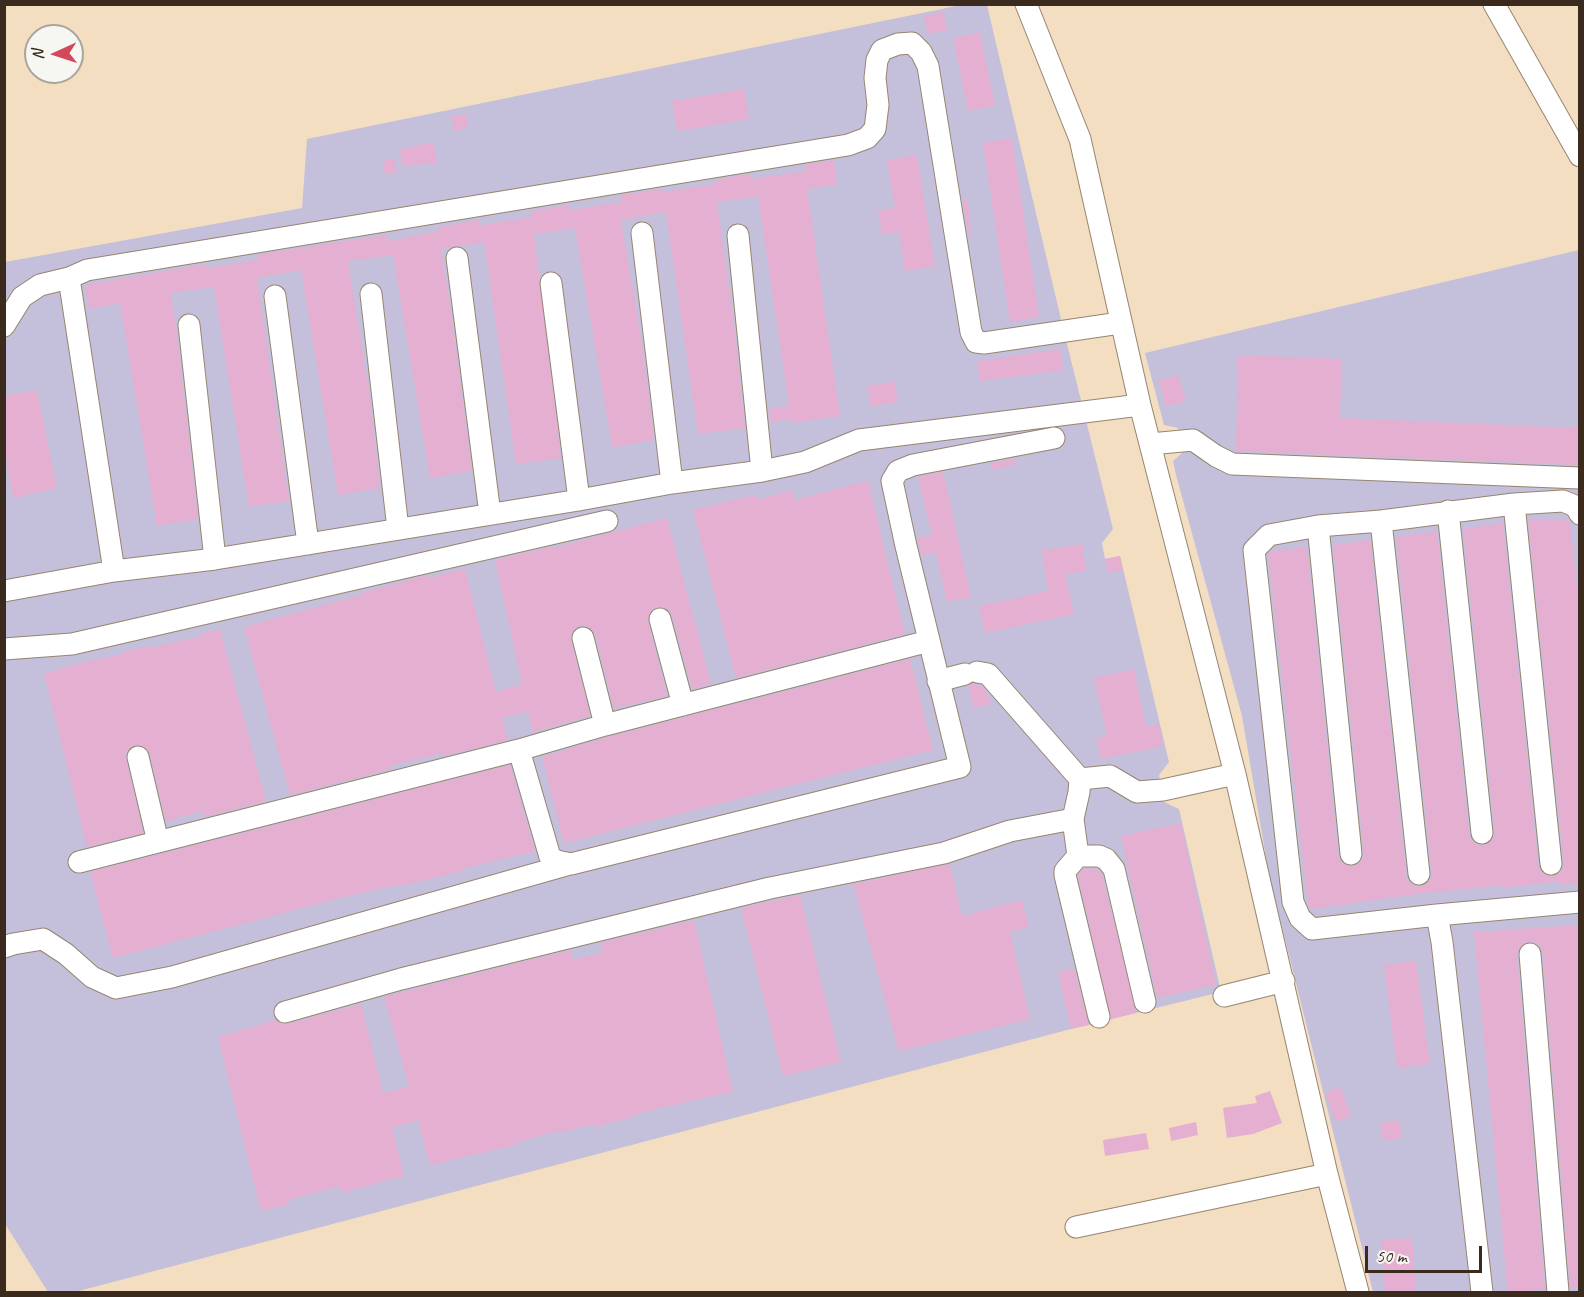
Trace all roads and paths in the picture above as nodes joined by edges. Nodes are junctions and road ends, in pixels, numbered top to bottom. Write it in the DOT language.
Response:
graph roads {
  1 [pos="1026,4"];
  2 [pos="1494,4"];
  3 [pos="1580,156"];
  4 [pos="642,233"];
  5 [pos="738,235"];
  6 [pos="456,258"];
  7 [pos="69,278"];
  8 [pos="552,283"];
  9 [pos="371,294"];
  10 [pos="275,296"];
  11 [pos="1120,323"];
  12 [pos="189,325"];
  13 [pos="4,326"];
  14 [pos="1140,405"];
  15 [pos="1054,438"];
  16 [pos="1150,444"];
  17 [pos="762,471"];
  18 [pos="1580,478"];
  19 [pos="672,483"];
  20 [pos="579,500"];
  21 [pos="1514,504"];
  22 [pos="1448,511"];
  23 [pos="490,514"];
  24 [pos="1580,514"];
  25 [pos="607,521"];
  26 [pos="1381,521"];
  27 [pos="1318,526"];
  28 [pos="398,529"];
  29 [pos="308,544"];
  30 [pos="215,559"];
  31 [pos="114,571"];
  32 [pos="4,591"];
  33 [pos="660,619"];
  34 [pos="583,638"];
  35 [pos="929,641"];
  36 [pos="4,649"];
  37 [pos="938,681"];
  38 [pos="683,705"];
  39 [pos="605,725"];
  40 [pos="519,750"];
  41 [pos="138,757"];
  42 [pos="1235,774"];
  43 [pos="1080,779"];
  44 [pos="1074,819"];
  45 [pos="1482,834"];
  46 [pos="158,842"];
  47 [pos="1351,855"];
  48 [pos="1078,856"];
  49 [pos="79,862"];
  50 [pos="571,864"];
  51 [pos="1551,864"];
  52 [pos="1419,874"];
  53 [pos="1580,902"];
  54 [pos="1437,915"];
  55 [pos="4,947"];
  56 [pos="1530,954"];
  57 [pos="1284,981"];
  58 [pos="1224,996"];
  59 [pos="1145,1002"];
  60 [pos="285,1012"];
  61 [pos="1099,1017"];
  62 [pos="1327,1174"];
  63 [pos="1076,1227"];
  64 [pos="1358,1293"];
  65 [pos="1482,1293"];
  66 [pos="1558,1293"];
  1 -- 11 [label="street"];
  2 -- 3 [label="street"];
  4 -- 19 [label="street"];
  5 -- 17 [label="street"];
  6 -- 23 [label="street"];
  7 -- 11 [label="street"];
  7 -- 13 [label="street"];
  7 -- 31 [label="street"];
  8 -- 20 [label="street"];
  9 -- 28 [label="street"];
  10 -- 29 [label="street"];
  11 -- 14 [label="street"];
  12 -- 30 [label="street"];
  14 -- 16 [label="street"];
  14 -- 17 [label="street"];
  15 -- 35 [label="street"];
  16 -- 18 [label="street"];
  16 -- 42 [label="street"];
  17 -- 19 [label="street"];
  19 -- 20 [label="street"];
  20 -- 23 [label="street"];
  21 -- 22 [label="street"];
  21 -- 24 [label="street"];
  21 -- 51 [label="street"];
  22 -- 26 [label="street"];
  22 -- 45 [label="street"];
  23 -- 28 [label="street"];
  25 -- 36 [label="street"];
  26 -- 27 [label="street"];
  26 -- 52 [label="street"];
  27 -- 47 [label="street"];
  27 -- 54 [label="street"];
  28 -- 29 [label="street"];
  29 -- 30 [label="street"];
  30 -- 31 [label="street"];
  31 -- 32 [label="street"];
  33 -- 38 [label="street"];
  34 -- 39 [label="street"];
  35 -- 37 [label="street"];
  35 -- 38 [label="street"];
  37 -- 43 [label="street"];
  37 -- 50 [label="street"];
  38 -- 39 [label="street"];
  39 -- 40 [label="street"];
  40 -- 46 [label="street"];
  40 -- 50 [label="street"];
  41 -- 46 [label="street"];
  42 -- 43 [label="street"];
  42 -- 57 [label="street"];
  43 -- 44 [label="street"];
  44 -- 48 [label="street"];
  44 -- 60 [label="street"];
  46 -- 49 [label="street"];
  48 -- 59 [label="street"];
  48 -- 61 [label="street"];
  50 -- 55 [label="street"];
  53 -- 54 [label="street"];
  54 -- 65 [label="street"];
  56 -- 66 [label="street"];
  57 -- 58 [label="street"];
  57 -- 62 [label="street"];
  62 -- 63 [label="street"];
  62 -- 64 [label="street"];
}
